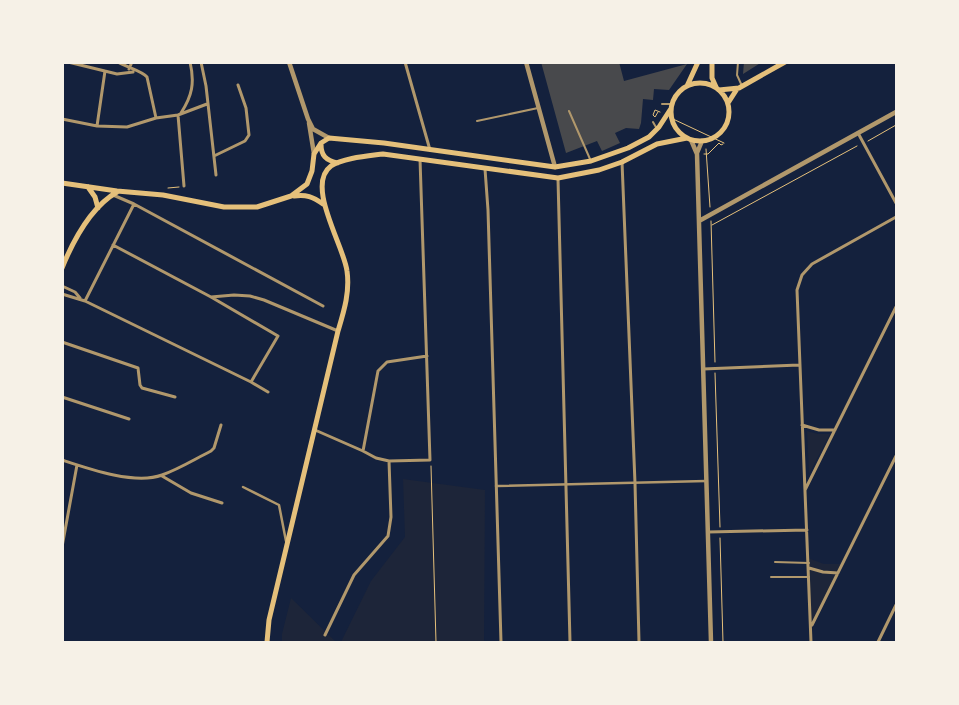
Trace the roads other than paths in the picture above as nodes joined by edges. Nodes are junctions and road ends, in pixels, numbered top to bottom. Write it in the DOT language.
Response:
graph roads {
  1 [pos="68,62"];
  2 [pos="118,62"];
  3 [pos="132,62"];
  4 [pos="190,62"];
  5 [pos="201,62"];
  6 [pos="289,62"];
  7 [pos="405,62"];
  8 [pos="526,62"];
  9 [pos="698,62"];
  10 [pos="712,62"];
  11 [pos="738,62"];
  12 [pos="785,62"];
  13 [pos="130,69"];
  14 [pos="104,71"];
  15 [pos="136,71"];
  16 [pos="238,85"];
  17 [pos="687,86"];
  18 [pos="740,87"];
  19 [pos="718,89"];
  20 [pos="728,103"];
  21 [pos="207,104"];
  22 [pos="662,104"];
  23 [pos="672,104"];
  24 [pos="538,108"];
  25 [pos="670,110"];
  26 [pos="569,111"];
  27 [pos="896,112"];
  28 [pos="179,114"];
  29 [pos="156,118"];
  30 [pos="62,119"];
  31 [pos="308,119"];
  32 [pos="476,121"];
  33 [pos="654,122"];
  34 [pos="97,126"];
  35 [pos="657,129"];
  36 [pos="858,133"];
  37 [pos="329,138"];
  38 [pos="689,139"];
  39 [pos="703,141"];
  40 [pos="321,143"];
  41 [pos="430,150"];
  42 [pos="314,154"];
  43 [pos="697,154"];
  44 [pos="214,156"];
  45 [pos="420,159"];
  46 [pos="591,161"];
  47 [pos="622,162"];
  48 [pos="338,163"];
  49 [pos="555,167"];
  50 [pos="485,169"];
  51 [pos="216,175"];
  52 [pos="558,178"];
  53 [pos="62,183"];
  54 [pos="184,186"];
  55 [pos="88,187"];
  56 [pos="117,191"];
  57 [pos="112,195"];
  58 [pos="291,196"];
  59 [pos="896,203"];
  60 [pos="134,204"];
  61 [pos="323,204"];
  62 [pos="98,208"];
  63 [pos="896,217"];
  64 [pos="699,222"];
  65 [pos="113,245"];
  66 [pos="62,268"];
  67 [pos="62,286"];
  68 [pos="62,294"];
  69 [pos="211,297"];
  70 [pos="83,300"];
  71 [pos="323,306"];
  72 [pos="896,308"];
  73 [pos="338,331"];
  74 [pos="62,342"];
  75 [pos="427,356"];
  76 [pos="799,365"];
  77 [pos="703,369"];
  78 [pos="251,382"];
  79 [pos="268,392"];
  80 [pos="62,397"];
  81 [pos="175,397"];
  82 [pos="129,419"];
  83 [pos="221,425"];
  84 [pos="802,425"];
  85 [pos="315,430"];
  86 [pos="836,430"];
  87 [pos="363,451"];
  88 [pos="896,456"];
  89 [pos="62,460"];
  90 [pos="390,461"];
  91 [pos="78,465"];
  92 [pos="162,476"];
  93 [pos="706,481"];
  94 [pos="635,483"];
  95 [pos="565,484"];
  96 [pos="243,486"];
  97 [pos="496,486"];
  98 [pos="804,492"];
  99 [pos="222,503"];
  100 [pos="807,530"];
  101 [pos="708,532"];
  102 [pos="62,547"];
  103 [pos="287,547"];
  104 [pos="775,562"];
  105 [pos="808,563"];
  106 [pos="809,568"];
  107 [pos="838,573"];
  108 [pos="770,577"];
  109 [pos="809,577"];
  110 [pos="896,605"];
  111 [pos="811,627"];
  112 [pos="325,635"];
  113 [pos="267,642"];
  114 [pos="501,642"];
  115 [pos="570,642"];
  116 [pos="639,642"];
  117 [pos="711,642"];
  118 [pos="812,642"];
  119 [pos="878,642"];
  1 -- 14 [label="street"];
  2 -- 13 [label="street"];
  3 -- 13 [label="street"];
  4 -- 28 [label="street"];
  5 -- 21 [label="street"];
  6 -- 31 [label="street"];
  7 -- 41 [label="street"];
  8 -- 24 [label="street"];
  9 -- 17 [label="main road"];
  10 -- 19 [label="main road"];
  11 -- 18 [label="lane"];
  12 -- 18 [label="main road"];
  13 -- 15 [label="street"];
  14 -- 15 [label="street"];
  14 -- 34 [label="street"];
  15 -- 29 [label="street"];
  16 -- 44 [label="street"];
  17 -- 19 [label="main road"];
  17 -- 23 [label="main road"];
  18 -- 19 [label="main road"];
  18 -- 20 [label="main road"];
  19 -- 20 [label="main road"];
  20 -- 39 [label="main road"];
  21 -- 28 [label="street"];
  21 -- 44 [label="street"];
  22 -- 23 [label="lane"];
  23 -- 25 [label="main road"];
  24 -- 32 [label="lane"];
  24 -- 49 [label="street"];
  25 -- 35 [label="main road"];
  25 -- 38 [label="main road"];
  26 -- 46 [label="lane"];
  27 -- 36 [label="street"];
  28 -- 29 [label="street"];
  28 -- 54 [label="street"];
  29 -- 34 [label="street"];
  30 -- 34 [label="street"];
  31 -- 37 [label="street"];
  31 -- 42 [label="street"];
  33 -- 35 [label="lane"];
  35 -- 46 [label="main road"];
  36 -- 59 [label="street"];
  36 -- 64 [label="street"];
  37 -- 40 [label="main road"];
  37 -- 41 [label="main road"];
  38 -- 39 [label="main road"];
  38 -- 43 [label="street"];
  38 -- 47 [label="main road"];
  39 -- 43 [label="street"];
  40 -- 42 [label="main road"];
  40 -- 48 [label="main road"];
  41 -- 49 [label="main road"];
  42 -- 58 [label="main road"];
  43 -- 64 [label="street"];
  44 -- 51 [label="street"];
  45 -- 48 [label="main road"];
  45 -- 50 [label="main road"];
  45 -- 75 [label="street"];
  46 -- 49 [label="main road"];
  47 -- 52 [label="main road"];
  47 -- 94 [label="street"];
  48 -- 61 [label="main road"];
  50 -- 52 [label="main road"];
  50 -- 97 [label="street"];
  52 -- 95 [label="street"];
  53 -- 55 [label="main road"];
  55 -- 56 [label="main road"];
  55 -- 62 [label="main road"];
  56 -- 57 [label="main road"];
  56 -- 58 [label="main road"];
  57 -- 60 [label="street"];
  57 -- 62 [label="main road"];
  58 -- 61 [label="main road"];
  60 -- 65 [label="street"];
  60 -- 71 [label="street"];
  61 -- 73 [label="main road"];
  62 -- 66 [label="main road"];
  63 -- 76 [label="street"];
  64 -- 77 [label="street"];
  65 -- 69 [label="street"];
  65 -- 70 [label="street"];
  67 -- 70 [label="street"];
  68 -- 70 [label="street"];
  69 -- 73 [label="street"];
  69 -- 78 [label="street"];
  70 -- 78 [label="street"];
  72 -- 86 [label="street"];
  73 -- 85 [label="main road"];
  74 -- 81 [label="street"];
  75 -- 87 [label="street"];
  75 -- 90 [label="street"];
  76 -- 77 [label="street"];
  76 -- 84 [label="street"];
  77 -- 93 [label="street"];
  78 -- 79 [label="street"];
  80 -- 82 [label="street"];
  83 -- 92 [label="street"];
  84 -- 86 [label="street"];
  84 -- 98 [label="street"];
  85 -- 87 [label="street"];
  85 -- 103 [label="main road"];
  86 -- 98 [label="street"];
  87 -- 90 [label="street"];
  88 -- 107 [label="street"];
  89 -- 91 [label="street"];
  90 -- 112 [label="street"];
  91 -- 92 [label="street"];
  91 -- 102 [label="street"];
  92 -- 99 [label="street"];
  93 -- 94 [label="street"];
  93 -- 101 [label="street"];
  94 -- 95 [label="street"];
  94 -- 116 [label="street"];
  95 -- 97 [label="street"];
  95 -- 115 [label="street"];
  96 -- 103 [label="street"];
  97 -- 114 [label="street"];
  98 -- 100 [label="street"];
  100 -- 101 [label="street"];
  100 -- 105 [label="street"];
  101 -- 117 [label="street"];
  103 -- 113 [label="main road"];
  104 -- 105 [label="lane"];
  105 -- 106 [label="street"];
  106 -- 107 [label="street"];
  106 -- 109 [label="street"];
  107 -- 111 [label="street"];
  108 -- 109 [label="lane"];
  109 -- 111 [label="street"];
  110 -- 119 [label="street"];
  111 -- 118 [label="street"];
}
